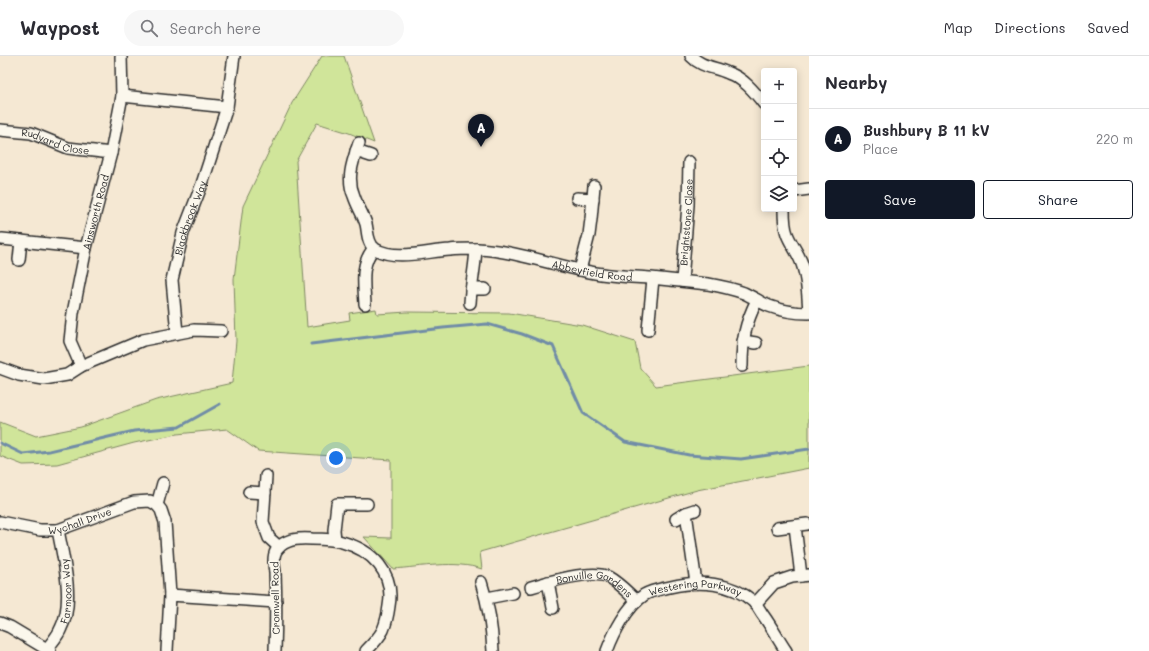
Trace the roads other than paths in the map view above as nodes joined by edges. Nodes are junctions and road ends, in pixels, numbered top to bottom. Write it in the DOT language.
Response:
graph roads {
  1 [pos="121,56"];
  2 [pos="234,56"];
  3 [pos="691,56"];
  4 [pos="761,95"];
  5 [pos="122,96"];
  6 [pos="226,107"];
  7 [pos="0,130"];
  8 [pos="111,153"];
  9 [pos="371,156"];
  10 [pos="690,162"];
  11 [pos="594,186"];
  12 [pos="809,189"];
  13 [pos="797,191"];
  14 [pos="577,198"];
  15 [pos="593,199"];
  16 [pos="784,212"];
  17 [pos="2,239"];
  18 [pos="21,241"];
  19 [pos="86,248"];
  20 [pos="374,248"];
  21 [pos="476,249"];
  22 [pos="19,260"];
  23 [pos="580,270"];
  24 [pos="654,279"];
  25 [pos="682,282"];
  26 [pos="471,289"];
  27 [pos="485,289"];
  28 [pos="757,300"];
  29 [pos="470,303"];
  30 [pos="365,304"];
  31 [pos="809,313"];
  32 [pos="648,330"];
  33 [pos="221,331"];
  34 [pos="177,333"];
  35 [pos="743,341"];
  36 [pos="756,343"];
  37 [pos="81,366"];
  38 [pos="742,366"];
  39 [pos="0,368"];
  40 [pos="266,476"];
  41 [pos="163,483"];
  42 [pos="249,492"];
  43 [pos="265,493"];
  44 [pos="367,504"];
  45 [pos="157,505"];
  46 [pos="676,519"];
  47 [pos="0,522"];
  48 [pos="807,524"];
  49 [pos="795,526"];
  50 [pos="777,528"];
  51 [pos="58,530"];
  52 [pos="335,540"];
  53 [pos="281,546"];
  54 [pos="805,576"];
  55 [pos="481,582"];
  56 [pos="548,582"];
  57 [pos="696,583"];
  58 [pos="531,587"];
  59 [pos="513,593"];
  60 [pos="170,594"];
  61 [pos="487,598"];
  62 [pos="637,601"];
  63 [pos="276,602"];
  64 [pos="755,604"];
  65 [pos="553,608"];
  66 [pos="0,623"];
  67 [pos="49,650"];
  68 [pos="167,651"];
  69 [pos="275,651"];
  70 [pos="366,651"];
  71 [pos="493,651"];
  72 [pos="607,651"];
  73 [pos="786,651"];
  1 -- 5 [label="street, Ainsworth Road"];
  2 -- 6 [label="street, Blackbrook Way"];
  3 -- 4 [label="street"];
  5 -- 6 [label="street"];
  5 -- 8 [label="street, Ainsworth Road"];
  6 -- 34 [label="street, Blackbrook Way"];
  7 -- 8 [label="street, Rudyard Close"];
  8 -- 19 [label="street, Ainsworth Road"];
  9 -- 20 [label="street"];
  10 -- 25 [label="street, Brightstone Close"];
  11 -- 15 [label="street"];
  12 -- 13 [label="street"];
  14 -- 15 [label="street"];
  15 -- 23 [label="street"];
  16 -- 31 [label="street"];
  17 -- 18 [label="street"];
  18 -- 19 [label="street"];
  18 -- 22 [label="street"];
  19 -- 37 [label="street, Ainsworth Road"];
  20 -- 21 [label="street, Abbeyfield Road"];
  20 -- 30 [label="street"];
  21 -- 23 [label="street, Abbeyfield Road"];
  21 -- 26 [label="street"];
  23 -- 24 [label="street, Abbeyfield Road"];
  24 -- 25 [label="street, Abbeyfield Road"];
  24 -- 32 [label="street"];
  25 -- 28 [label="street, Abbeyfield Road"];
  26 -- 27 [label="street"];
  26 -- 29 [label="street"];
  28 -- 31 [label="street, Abbeyfield Road"];
  28 -- 35 [label="street"];
  33 -- 34 [label="street"];
  34 -- 37 [label="street"];
  35 -- 36 [label="street"];
  35 -- 38 [label="street"];
  37 -- 39 [label="street"];
  40 -- 43 [label="street, Cromwell Road"];
  41 -- 45 [label="street"];
  42 -- 43 [label="street"];
  43 -- 53 [label="street, Cromwell Road"];
  44 -- 52 [label="street"];
  45 -- 51 [label="street, Wychall Drive"];
  45 -- 60 [label="street"];
  46 -- 57 [label="street"];
  47 -- 51 [label="street, Wychall Drive"];
  48 -- 49 [label="street"];
  49 -- 50 [label="street"];
  49 -- 54 [label="street"];
  51 -- 67 [label="street, Farmoor Way"];
  52 -- 53 [label="street"];
  52 -- 70 [label="street"];
  53 -- 63 [label="street, Cromwell Road"];
  54 -- 64 [label="street"];
  55 -- 61 [label="street"];
  56 -- 58 [label="street, Bonville Gardens"];
  56 -- 62 [label="street, Bonville Gardens"];
  56 -- 65 [label="street, Bonville Gardens"];
  57 -- 62 [label="street, Westering Parkway"];
  57 -- 64 [label="street, Westering Parkway"];
  59 -- 61 [label="street"];
  60 -- 63 [label="street"];
  60 -- 68 [label="street"];
  61 -- 71 [label="street"];
  62 -- 72 [label="street, Westering Parkway"];
  63 -- 69 [label="street, Cromwell Road"];
  64 -- 73 [label="street, Westering Parkway"];
  66 -- 67 [label="street"];
}
